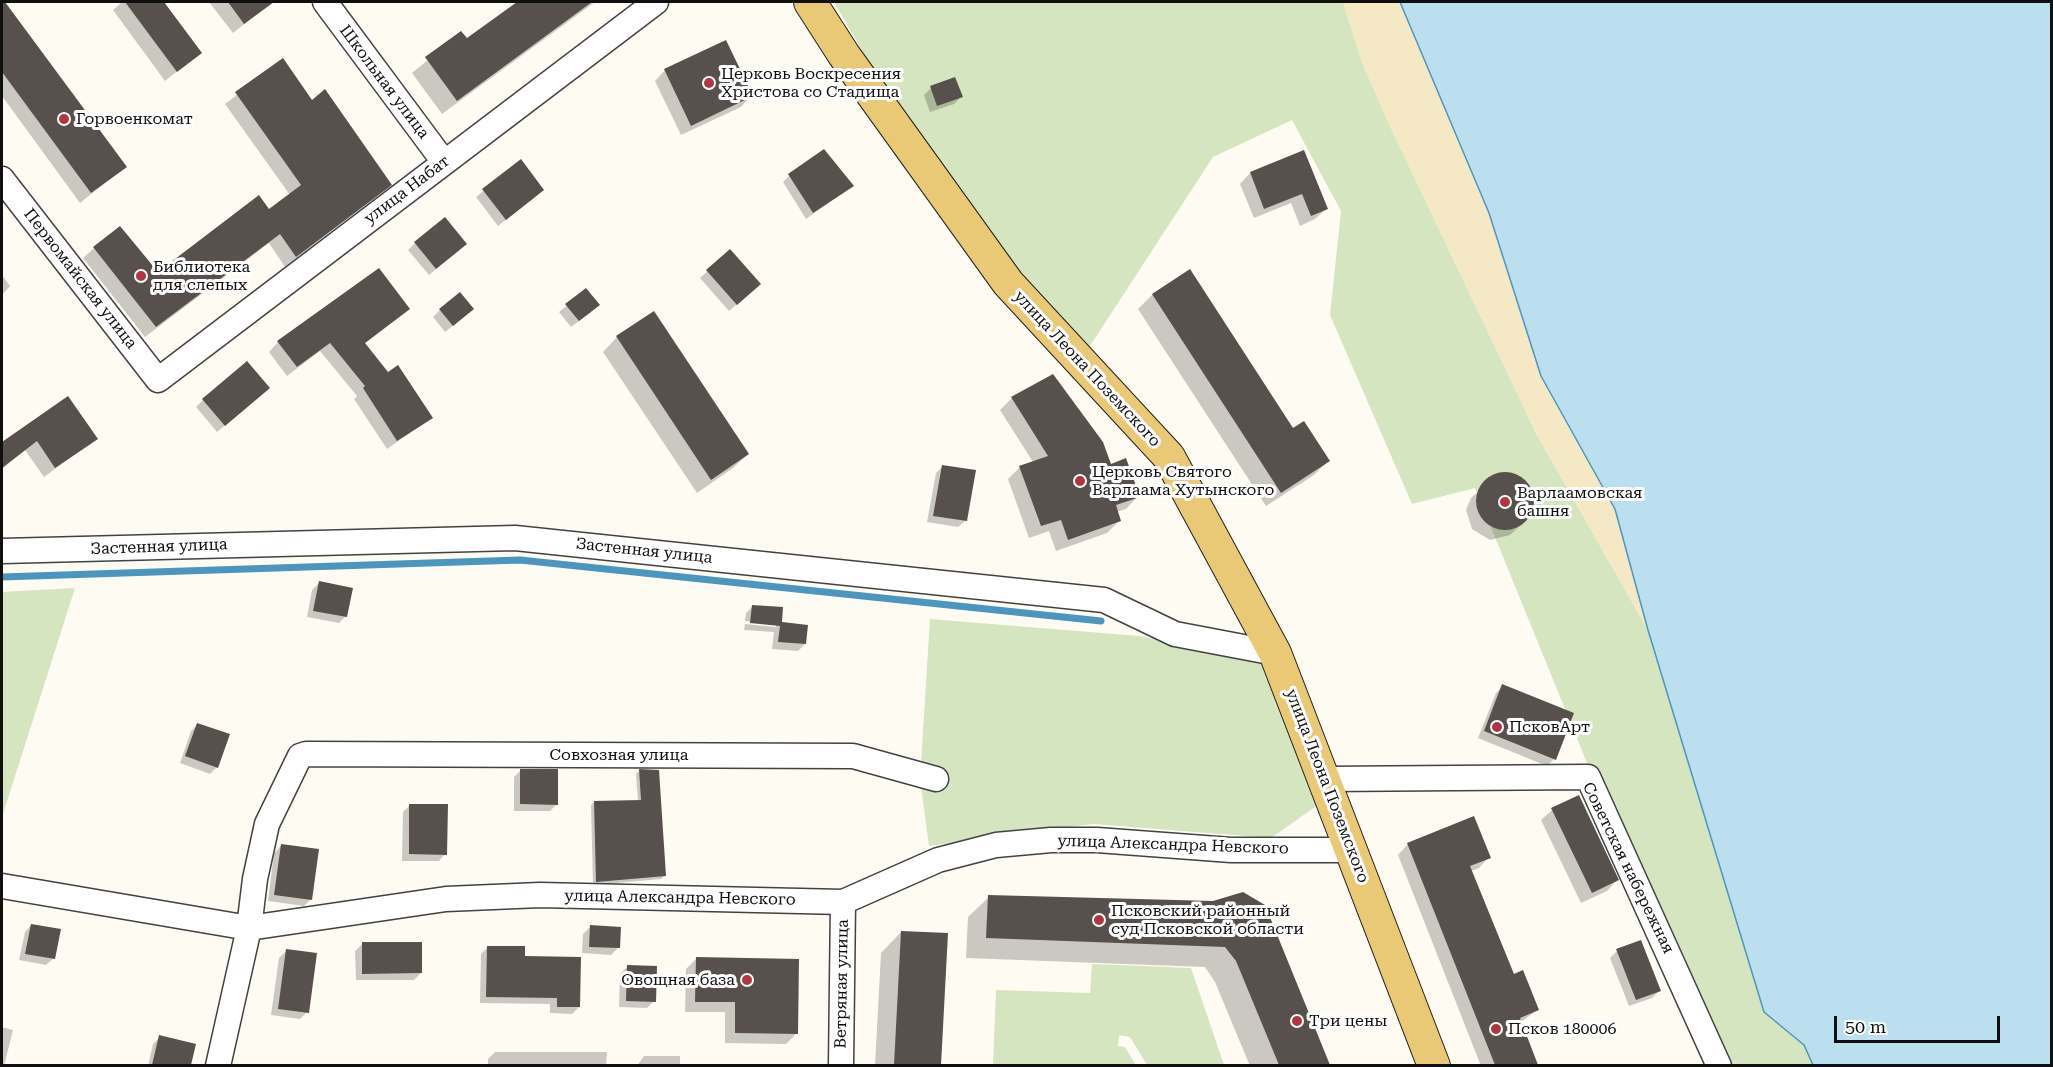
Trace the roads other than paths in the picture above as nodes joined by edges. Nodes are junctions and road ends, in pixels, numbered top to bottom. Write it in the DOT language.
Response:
graph roads {
  1 [pos="325,2"];
  2 [pos="656,2"];
  3 [pos="810,2"];
  4 [pos="444,162"];
  5 [pos="2,179"];
  6 [pos="158,380"];
  7 [pos="2,551"];
  8 [pos="1275,653"];
  9 [pos="1325,778"];
  10 [pos="936,780"];
  11 [pos="1352,850"];
  12 [pos="2,886"];
  13 [pos="843,902"];
  14 [pos="249,928"];
  15 [pos="218,1065"];
  16 [pos="841,1065"];
  17 [pos="1434,1065"];
  18 [pos="1719,1065"];
  1 -- 4 [label="street, Школьная улица"];
  2 -- 4 [label="street, улица Набат"];
  3 -- 8 [label="main road, улица Леона Поземского"];
  4 -- 6 [label="street, улица Набат"];
  5 -- 6 [label="street, Первомайская улица"];
  7 -- 8 [label="street, Застенная улица"];
  8 -- 9 [label="main road, улица Леона Поземского"];
  9 -- 11 [label="main road, улица Леона Поземского"];
  9 -- 18 [label="street, Советская набережная"];
  10 -- 14 [label="street, Совхозная улица"];
  11 -- 13 [label="street, улица Александра Невского"];
  11 -- 17 [label="main road, улица Леона Поземского"];
  12 -- 14 [label="street, улица Александра Невского"];
  13 -- 14 [label="street, улица Александра Невского"];
  13 -- 16 [label="street, Ветряная улица"];
  14 -- 15 [label="street"];
}
